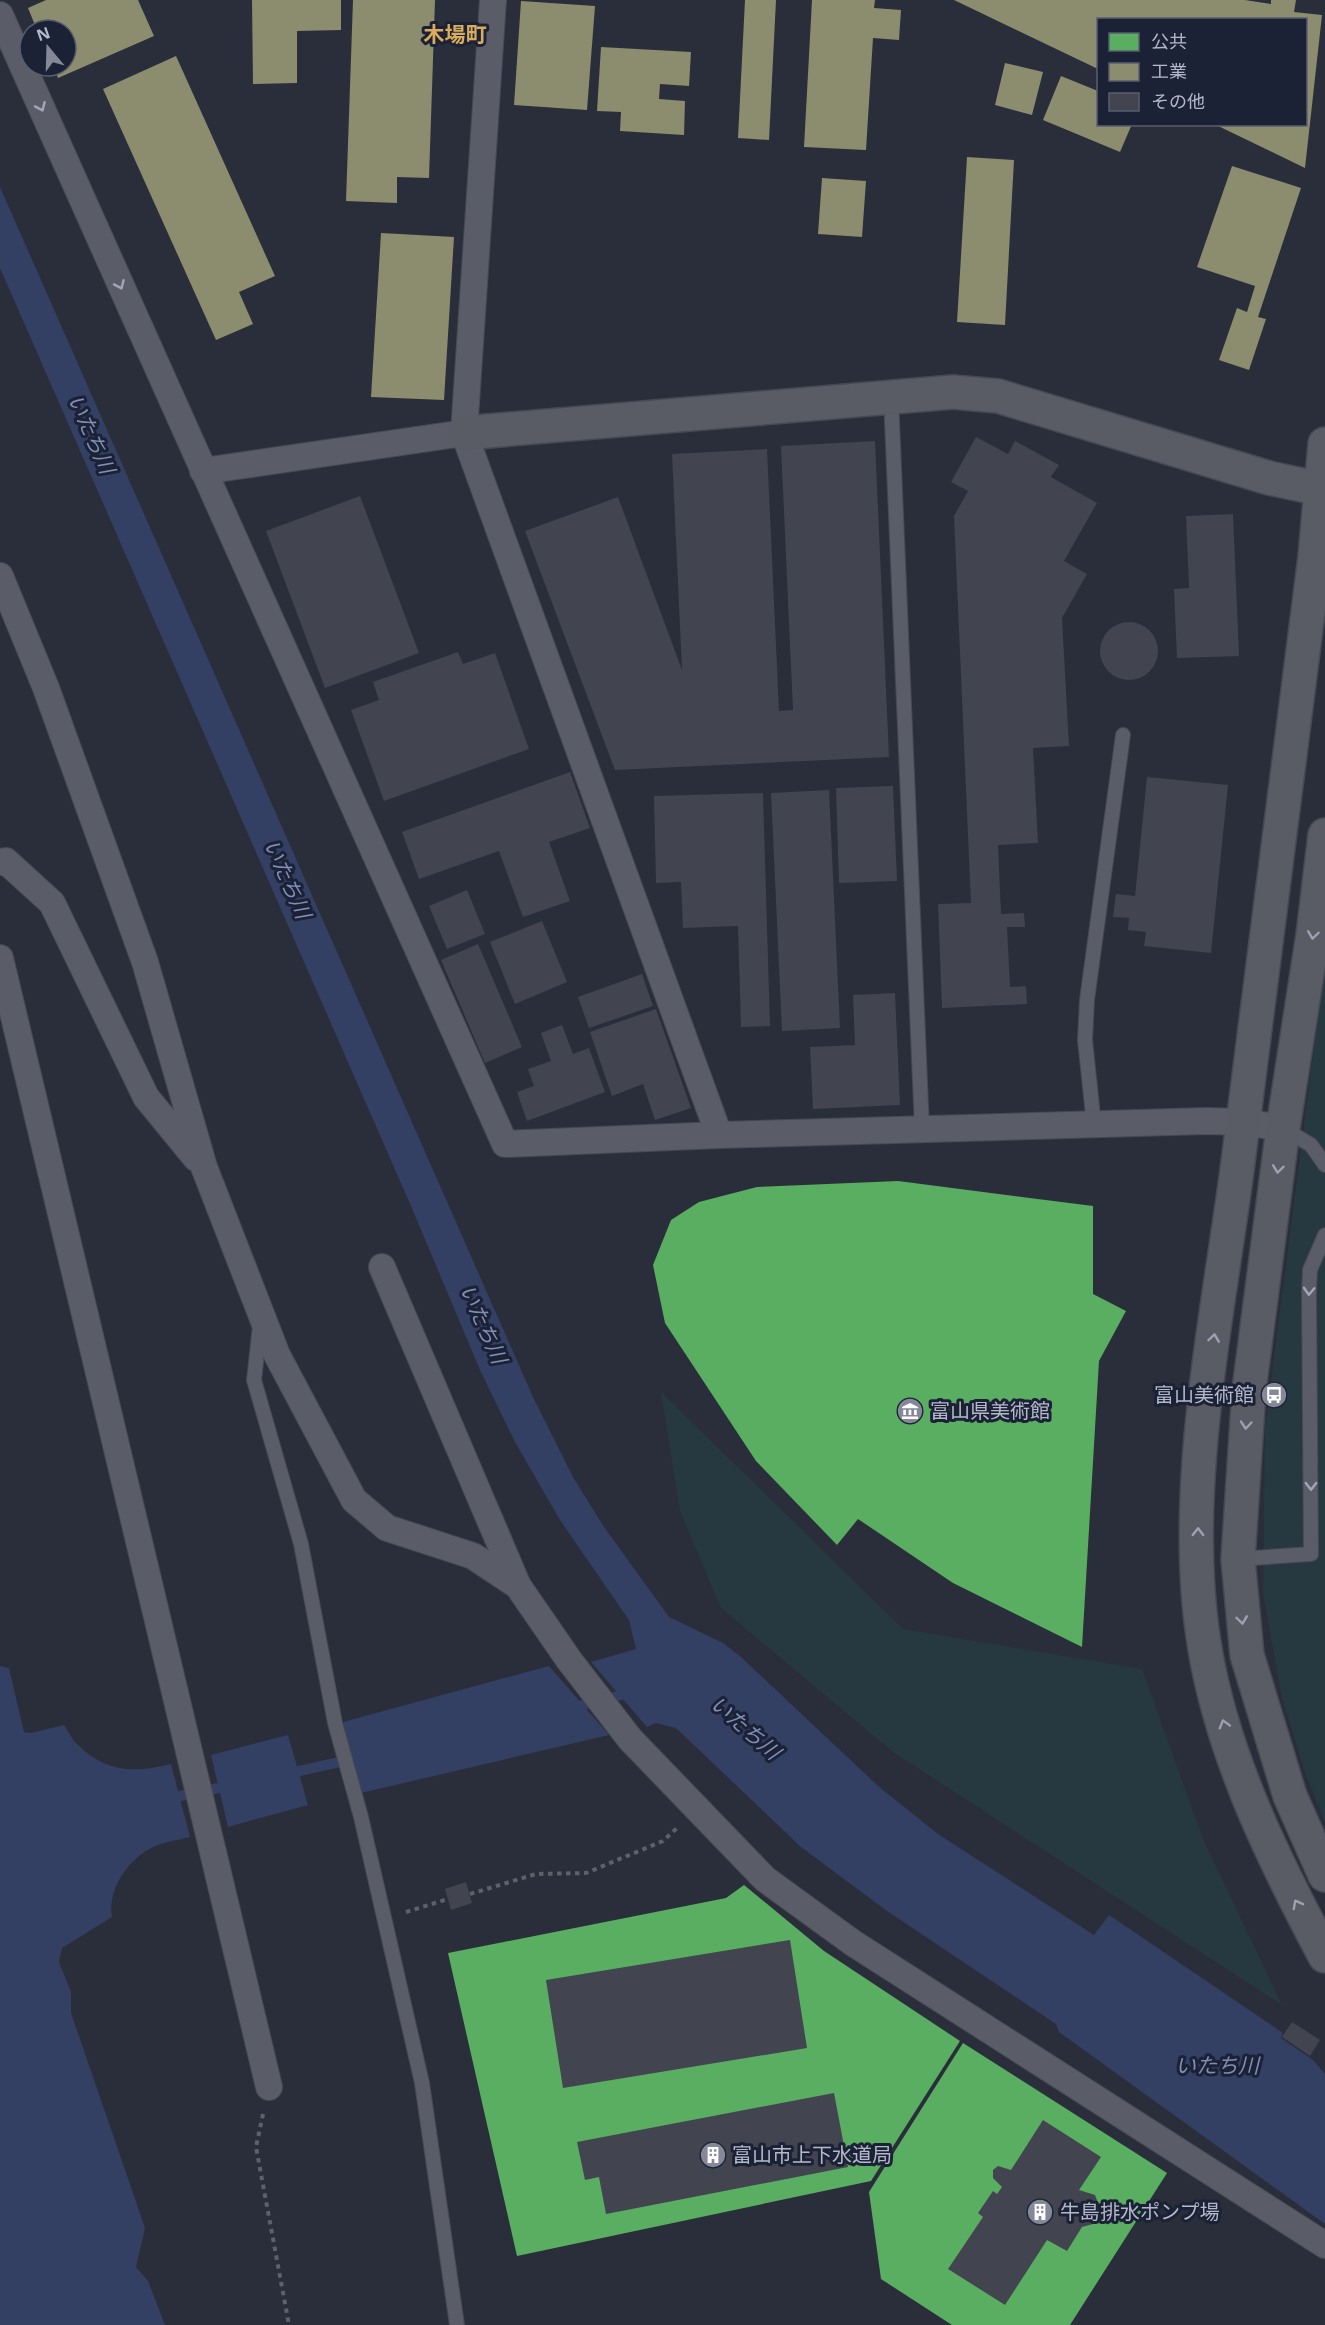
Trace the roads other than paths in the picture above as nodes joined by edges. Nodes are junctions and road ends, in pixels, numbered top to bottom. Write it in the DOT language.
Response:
graph roads {
  1 [pos="493,0"];
  2 [pos="0,15"];
  3 [pos="891,395"];
  4 [pos="464,433"];
  5 [pos="1325,444"];
  6 [pos="202,471"];
  7 [pos="1323,490"];
  8 [pos="0,576"];
  9 [pos="1123,735"];
  10 [pos="1325,835"];
  11 [pos="0,862"];
  12 [pos="0,958"];
  13 [pos="1243,1122"];
  14 [pos="1094,1125"];
  15 [pos="1282,1128"];
  16 [pos="922,1129"];
  17 [pos="719,1135"];
  18 [pos="1325,1165"];
  19 [pos="204,1167"];
  20 [pos="1325,1235"];
  21 [pos="382,1267"];
  22 [pos="261,1315"];
  23 [pos="1238,1559"];
  24 [pos="518,1586"];
  25 [pos="1325,1875"];
  26 [pos="1325,1956"];
  27 [pos="269,2087"];
  28 [pos="1325,2245"];
  29 [pos="458,2325"];
  1 -- 4 [label="street"];
  2 -- 6 [label="street, one-way"];
  3 -- 4 [label="street"];
  3 -- 7 [label="street"];
  3 -- 16 [label="lane"];
  4 -- 6 [label="street"];
  4 -- 17 [label="street"];
  5 -- 7 [label="street"];
  6 -- 17 [label="street"];
  7 -- 13 [label="street"];
  8 -- 19 [label="street"];
  9 -- 14 [label="lane"];
  10 -- 15 [label="street, one-way"];
  11 -- 19 [label="street"];
  12 -- 27 [label="street"];
  13 -- 14 [label="street"];
  13 -- 15 [label="street"];
  26 -- 13 [label="street, one-way"];
  14 -- 16 [label="street"];
  15 -- 18 [label="lane"];
  15 -- 23 [label="street, one-way"];
  16 -- 17 [label="street"];
  19 -- 22 [label="street"];
  20 -- 23 [label="lane, one-way"];
  21 -- 24 [label="street"];
  22 -- 24 [label="street"];
  22 -- 29 [label="lane"];
  23 -- 25 [label="street, one-way"];
  24 -- 28 [label="street"];
}
